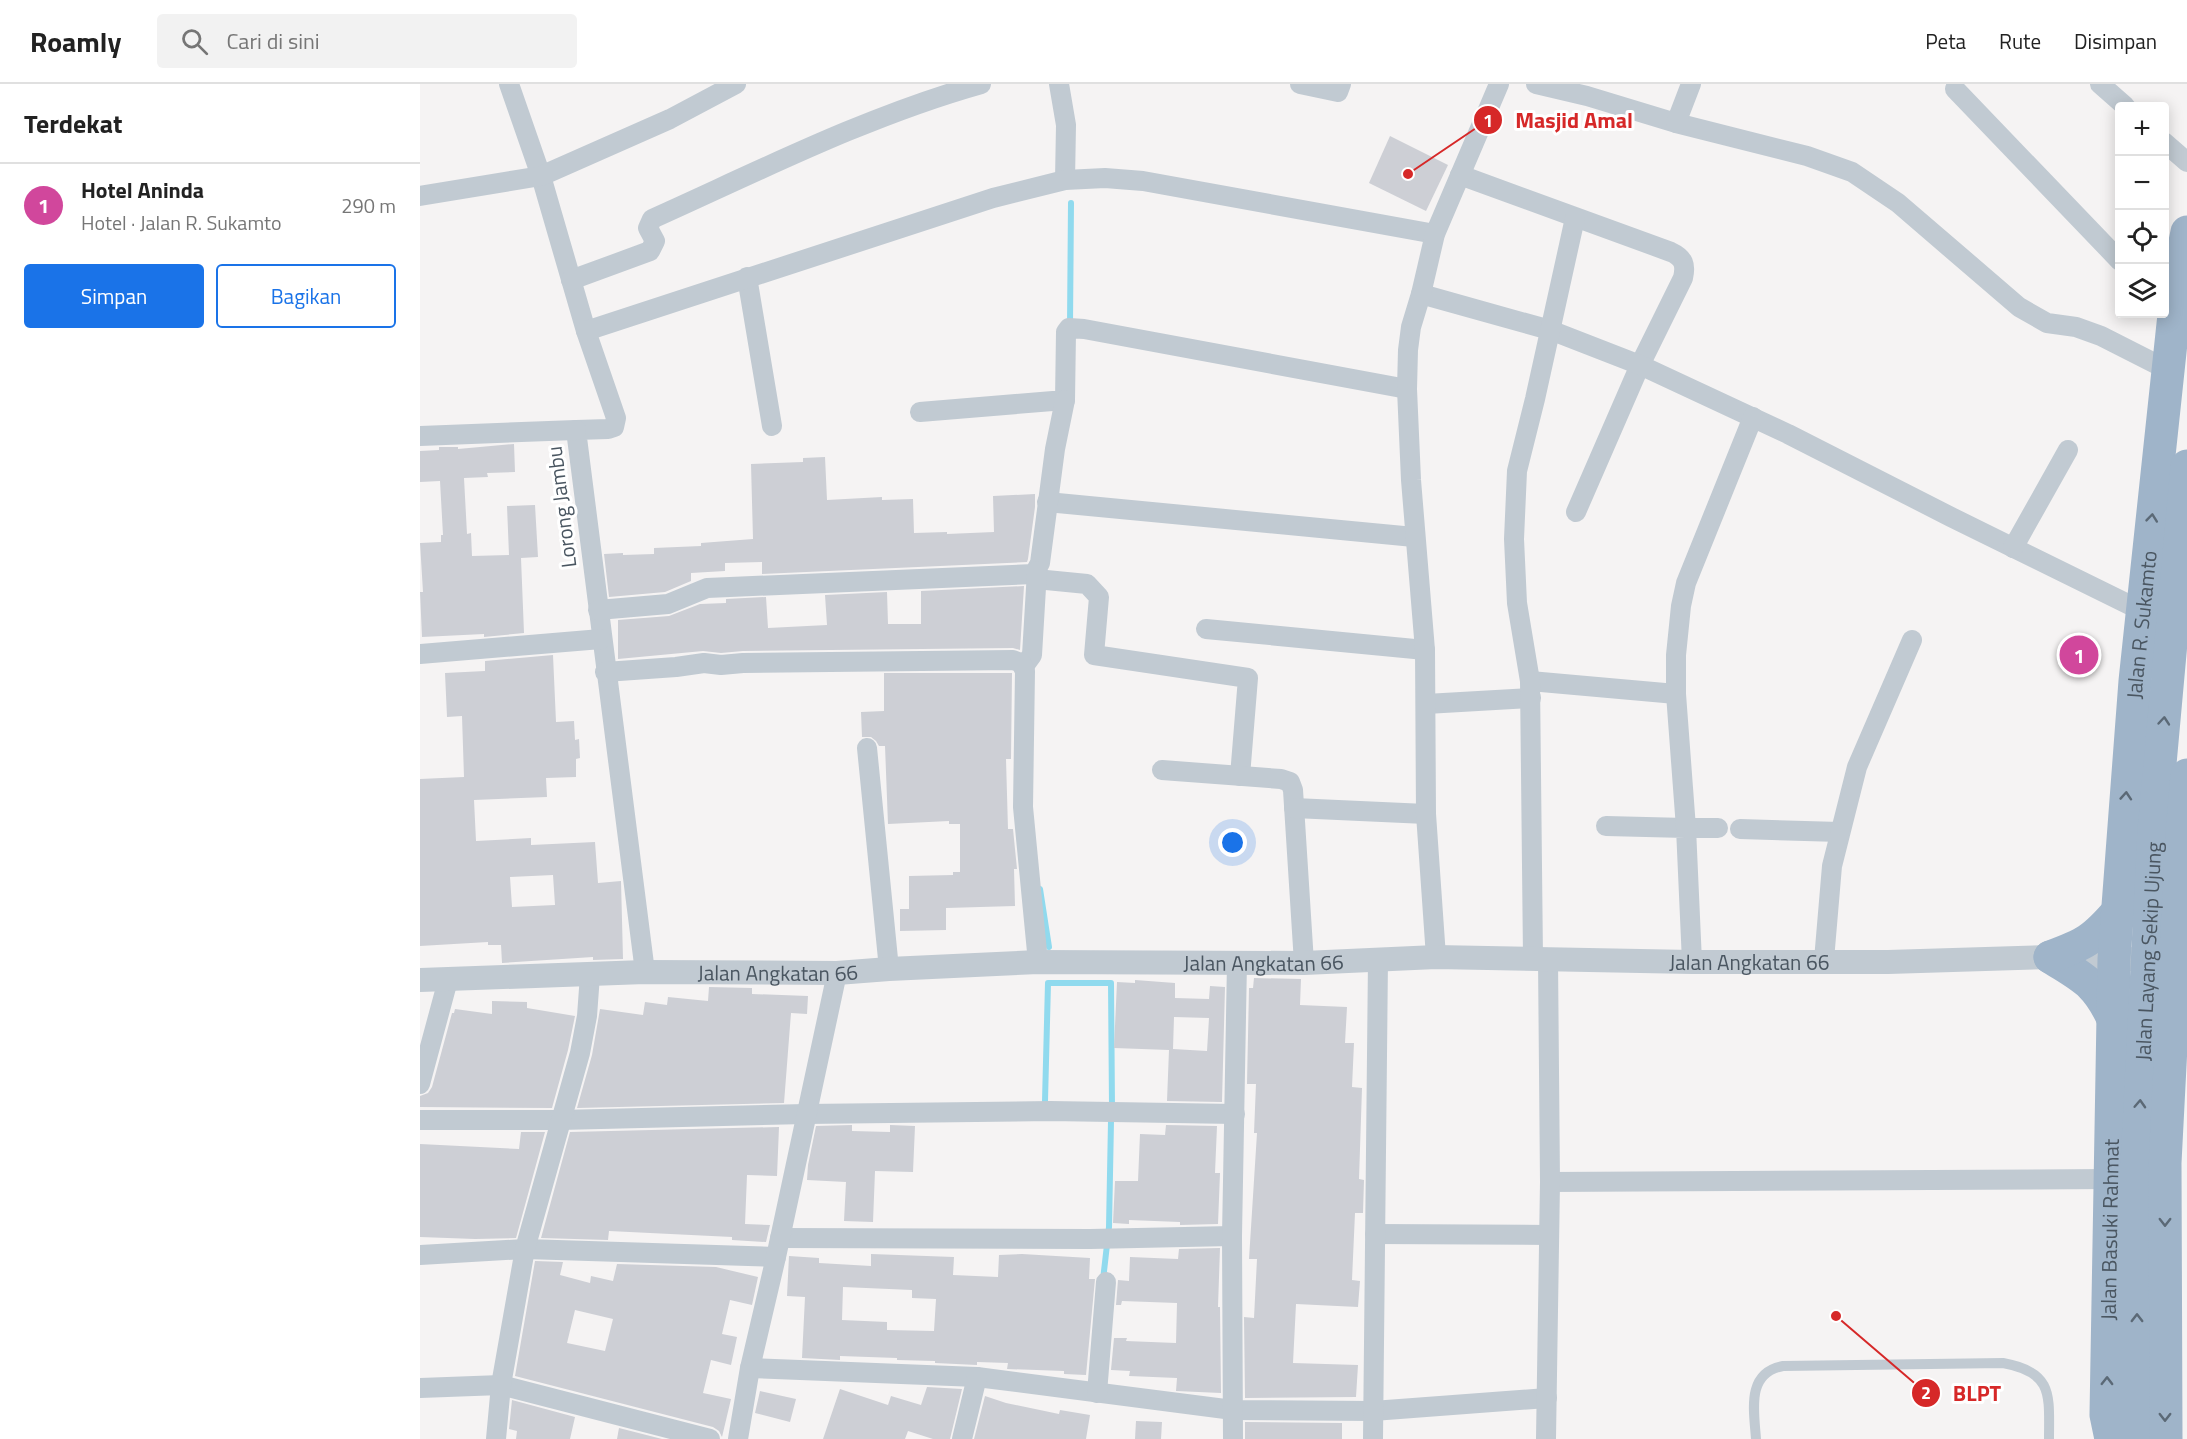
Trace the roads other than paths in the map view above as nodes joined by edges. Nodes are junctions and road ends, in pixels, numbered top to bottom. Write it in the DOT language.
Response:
graph roads {
  1 [pos="508,84"];
  2 [pos="736,84"];
  3 [pos="981,84"];
  4 [pos="1059,84"];
  5 [pos="1300,84"];
  6 [pos="1341,84"];
  7 [pos="1499,84"];
  8 [pos="1536,84"];
  9 [pos="1691,84"];
  10 [pos="2100,84"];
  11 [pos="1955,89"];
  12 [pos="1589,90"];
  13 [pos="2120,102"];
  14 [pos="1676,123"];
  15 [pos="2169,146"];
  16 [pos="2187,162"];
  17 [pos="1460,175"];
  18 [pos="541,176"];
  19 [pos="1065,180"];
  20 [pos="420,196"];
  21 [pos="1575,218"];
  22 [pos="2187,232"];
  23 [pos="1435,234"];
  24 [pos="2115,256"];
  25 [pos="747,277"];
  26 [pos="571,280"];
  27 [pos="1421,294"];
  28 [pos="2170,298"];
  29 [pos="1550,330"];
  30 [pos="586,331"];
  31 [pos="1640,364"];
  32 [pos="2168,370"];
  33 [pos="1407,389"];
  34 [pos="1065,400"];
  35 [pos="920,412"];
  36 [pos="1753,417"];
  37 [pos="772,426"];
  38 [pos="576,430"];
  39 [pos="420,436"];
  40 [pos="2068,450"];
  41 [pos="2187,466"];
  42 [pos="1052,503"];
  43 [pos="1576,512"];
  44 [pos="1414,537"];
  45 [pos="2013,548"];
  46 [pos="1036,575"];
  47 [pos="598,610"];
  48 [pos="2142,615"];
  49 [pos="1206,629"];
  50 [pos="601,639"];
  51 [pos="1912,640"];
  52 [pos="2187,646"];
  53 [pos="1425,650"];
  54 [pos="420,654"];
  55 [pos="1024,666"];
  56 [pos="605,672"];
  57 [pos="1531,689"];
  58 [pos="1676,694"];
  59 [pos="1426,704"];
  60 [pos="867,748"];
  61 [pos="1162,770"];
  62 [pos="2187,775"];
  63 [pos="1240,776"];
  64 [pos="1294,808"];
  65 [pos="1426,814"];
  66 [pos="1606,826"];
  67 [pos="1686,828"];
  68 [pos="1718,828"];
  69 [pos="1740,829"];
  70 [pos="1840,832"];
  71 [pos="2123,837"];
  72 [pos="2187,890"];
  73 [pos="2118,911"];
  74 [pos="1436,957"];
  75 [pos="2050,957"];
  76 [pos="1378,959"];
  77 [pos="1541,959"];
  78 [pos="2110,959"];
  79 [pos="1824,960"];
  80 [pos="2187,961"];
  81 [pos="1237,962"];
  82 [pos="1692,962"];
  83 [pos="1046,963"];
  84 [pos="1304,963"];
  85 [pos="889,969"];
  86 [pos="645,972"];
  87 [pos="837,974"];
  88 [pos="590,975"];
  89 [pos="420,980"];
  90 [pos="448,980"];
  91 [pos="2113,1031"];
  92 [pos="2187,1032"];
  93 [pos="420,1084"];
  94 [pos="806,1114"];
  95 [pos="1235,1114"];
  96 [pos="420,1120"];
  97 [pos="560,1120"];
  98 [pos="2137,1169"];
  99 [pos="1550,1182"];
  100 [pos="1375,1234"];
  101 [pos="1549,1235"];
  102 [pos="1232,1236"];
  103 [pos="778,1248"];
  104 [pos="525,1249"];
  105 [pos="420,1255"];
  106 [pos="1106,1282"];
  107 [pos="750,1368"];
  108 [pos="977,1377"];
  109 [pos="501,1385"];
  110 [pos="420,1388"];
  111 [pos="1096,1393"];
  112 [pos="1547,1398"];
  113 [pos="1233,1410"];
  114 [pos="1373,1411"];
  115 [pos="496,1439"];
  116 [pos="710,1439"];
  117 [pos="738,1439"];
  118 [pos="963,1439"];
  119 [pos="1233,1439"];
  120 [pos="1373,1439"];
  121 [pos="1546,1439"];
  122 [pos="1756,1439"];
  123 [pos="2049,1439"];
  124 [pos="2111,1439"];
  125 [pos="2137,1439"];
  126 [pos="2166,1439"];
  1 -- 18 [label="street, Lorong Jambu"];
  2 -- 18 [label="street"];
  3 -- 26 [label="street"];
  4 -- 19 [label="street"];
  5 -- 6 [label="street"];
  7 -- 17 [label="street"];
  8 -- 12 [label="street"];
  9 -- 14 [label="street"];
  10 -- 13 [label="street"];
  11 -- 24 [label="street"];
  12 -- 14 [label="street"];
  14 -- 32 [label="street"];
  15 -- 16 [label="street"];
  17 -- 21 [label="street"];
  17 -- 23 [label="street"];
  18 -- 20 [label="street"];
  18 -- 26 [label="street, Lorong Jambu"];
  19 -- 23 [label="street"];
  19 -- 25 [label="street"];
  21 -- 29 [label="street"];
  21 -- 31 [label="street"];
  22 -- 28 [label="highway, Jalan R. Sukamto"];
  23 -- 27 [label="street"];
  25 -- 30 [label="street"];
  25 -- 37 [label="street"];
  26 -- 30 [label="street, Lorong Jambu"];
  27 -- 29 [label="street"];
  27 -- 33 [label="street"];
  28 -- 32 [label="highway, Jalan R. Sukamto"];
  29 -- 31 [label="street"];
  29 -- 57 [label="street"];
  30 -- 38 [label="street, Lorong Jambu"];
  31 -- 36 [label="street"];
  31 -- 43 [label="street"];
  48 -- 32 [label="highway, Jalan R. Sukamto, one-way"];
  33 -- 34 [label="street"];
  33 -- 44 [label="street"];
  34 -- 35 [label="street"];
  34 -- 42 [label="street"];
  36 -- 45 [label="street"];
  36 -- 58 [label="street"];
  38 -- 39 [label="street"];
  38 -- 47 [label="street, Lorong Jambu"];
  40 -- 45 [label="street"];
  98 -- 41 [label="highway, Jalan Layang Sekip Ujung, one-way"];
  42 -- 44 [label="street"];
  42 -- 46 [label="street"];
  44 -- 53 [label="street"];
  45 -- 48 [label="street"];
  46 -- 47 [label="street"];
  46 -- 55 [label="street"];
  46 -- 63 [label="street"];
  47 -- 50 [label="street, Lorong Jambu"];
  48 -- 52 [label="highway"];
  71 -- 48 [label="highway, Jalan R. Sukamto, one-way"];
  49 -- 53 [label="street"];
  50 -- 54 [label="street"];
  50 -- 56 [label="street, Lorong Jambu"];
  51 -- 70 [label="street"];
  53 -- 59 [label="street"];
  55 -- 56 [label="street"];
  55 -- 83 [label="street"];
  56 -- 86 [label="street, Lorong Jambu"];
  57 -- 58 [label="street"];
  57 -- 59 [label="street"];
  57 -- 77 [label="street"];
  58 -- 67 [label="street"];
  59 -- 65 [label="street"];
  60 -- 85 [label="street"];
  61 -- 63 [label="street"];
  62 -- 98 [label="highway, Jalan Layang Sekip Ujung"];
  63 -- 64 [label="street"];
  64 -- 65 [label="street"];
  64 -- 84 [label="street"];
  65 -- 74 [label="street"];
  66 -- 67 [label="street"];
  67 -- 68 [label="street"];
  67 -- 82 [label="street"];
  69 -- 70 [label="street"];
  70 -- 79 [label="street"];
  71 -- 72 [label="highway"];
  71 -- 73 [label="highway, Jalan R. Sukamto"];
  73 -- 75 [label="highway"];
  73 -- 78 [label="highway, Jalan R. Sukamto"];
  74 -- 76 [label="street, Jalan Angkatan 66"];
  74 -- 77 [label="street, Jalan Angkatan 66"];
  75 -- 78 [label="street, Jalan Angkatan 66"];
  75 -- 79 [label="street, Jalan Angkatan 66"];
  75 -- 91 [label="highway"];
  76 -- 84 [label="street, Jalan Angkatan 66"];
  76 -- 100 [label="street"];
  77 -- 82 [label="street, Jalan Angkatan 66"];
  77 -- 99 [label="street"];
  78 -- 80 [label="street, Jalan Angkatan 66"];
  78 -- 91 [label="highway, Jalan R. Sukamto"];
  79 -- 82 [label="street, Jalan Angkatan 66"];
  81 -- 83 [label="street, Jalan Angkatan 66"];
  81 -- 84 [label="street, Jalan Angkatan 66"];
  81 -- 95 [label="street"];
  83 -- 85 [label="street, Jalan Angkatan 66"];
  85 -- 87 [label="street, Jalan Angkatan 66"];
  86 -- 87 [label="street, Jalan Angkatan 66"];
  86 -- 88 [label="street, Jalan Angkatan 66"];
  87 -- 94 [label="street"];
  88 -- 90 [label="street, Jalan Angkatan 66"];
  88 -- 97 [label="street"];
  89 -- 90 [label="street, Jalan Angkatan 66"];
  90 -- 93 [label="street"];
  91 -- 92 [label="highway"];
  91 -- 98 [label="highway, Jalan Basuki Rahmat"];
  94 -- 95 [label="street"];
  94 -- 97 [label="street"];
  94 -- 103 [label="street"];
  95 -- 102 [label="street"];
  96 -- 97 [label="street"];
  97 -- 104 [label="street"];
  98 -- 99 [label="street"];
  124 -- 98 [label="highway, Jalan Basuki Rahmat, one-way"];
  125 -- 98 [label="highway, Jalan Layang Sekip Ujung, one-way"];
  98 -- 126 [label="highway, Jalan Layang Sekip Ujung, one-way"];
  99 -- 101 [label="street"];
  100 -- 101 [label="street"];
  100 -- 114 [label="street"];
  101 -- 112 [label="street"];
  102 -- 103 [label="street"];
  102 -- 113 [label="street"];
  103 -- 104 [label="street"];
  103 -- 107 [label="street"];
  104 -- 105 [label="street"];
  104 -- 109 [label="street"];
  106 -- 111 [label="street"];
  107 -- 108 [label="street"];
  107 -- 117 [label="street"];
  108 -- 111 [label="street"];
  108 -- 118 [label="street"];
  109 -- 110 [label="street"];
  109 -- 115 [label="street"];
  109 -- 116 [label="street"];
  111 -- 113 [label="street"];
  112 -- 114 [label="street"];
  112 -- 121 [label="street"];
  113 -- 114 [label="street"];
  113 -- 119 [label="street"];
  114 -- 120 [label="street"];
  122 -- 123 [label="lane"];
}
